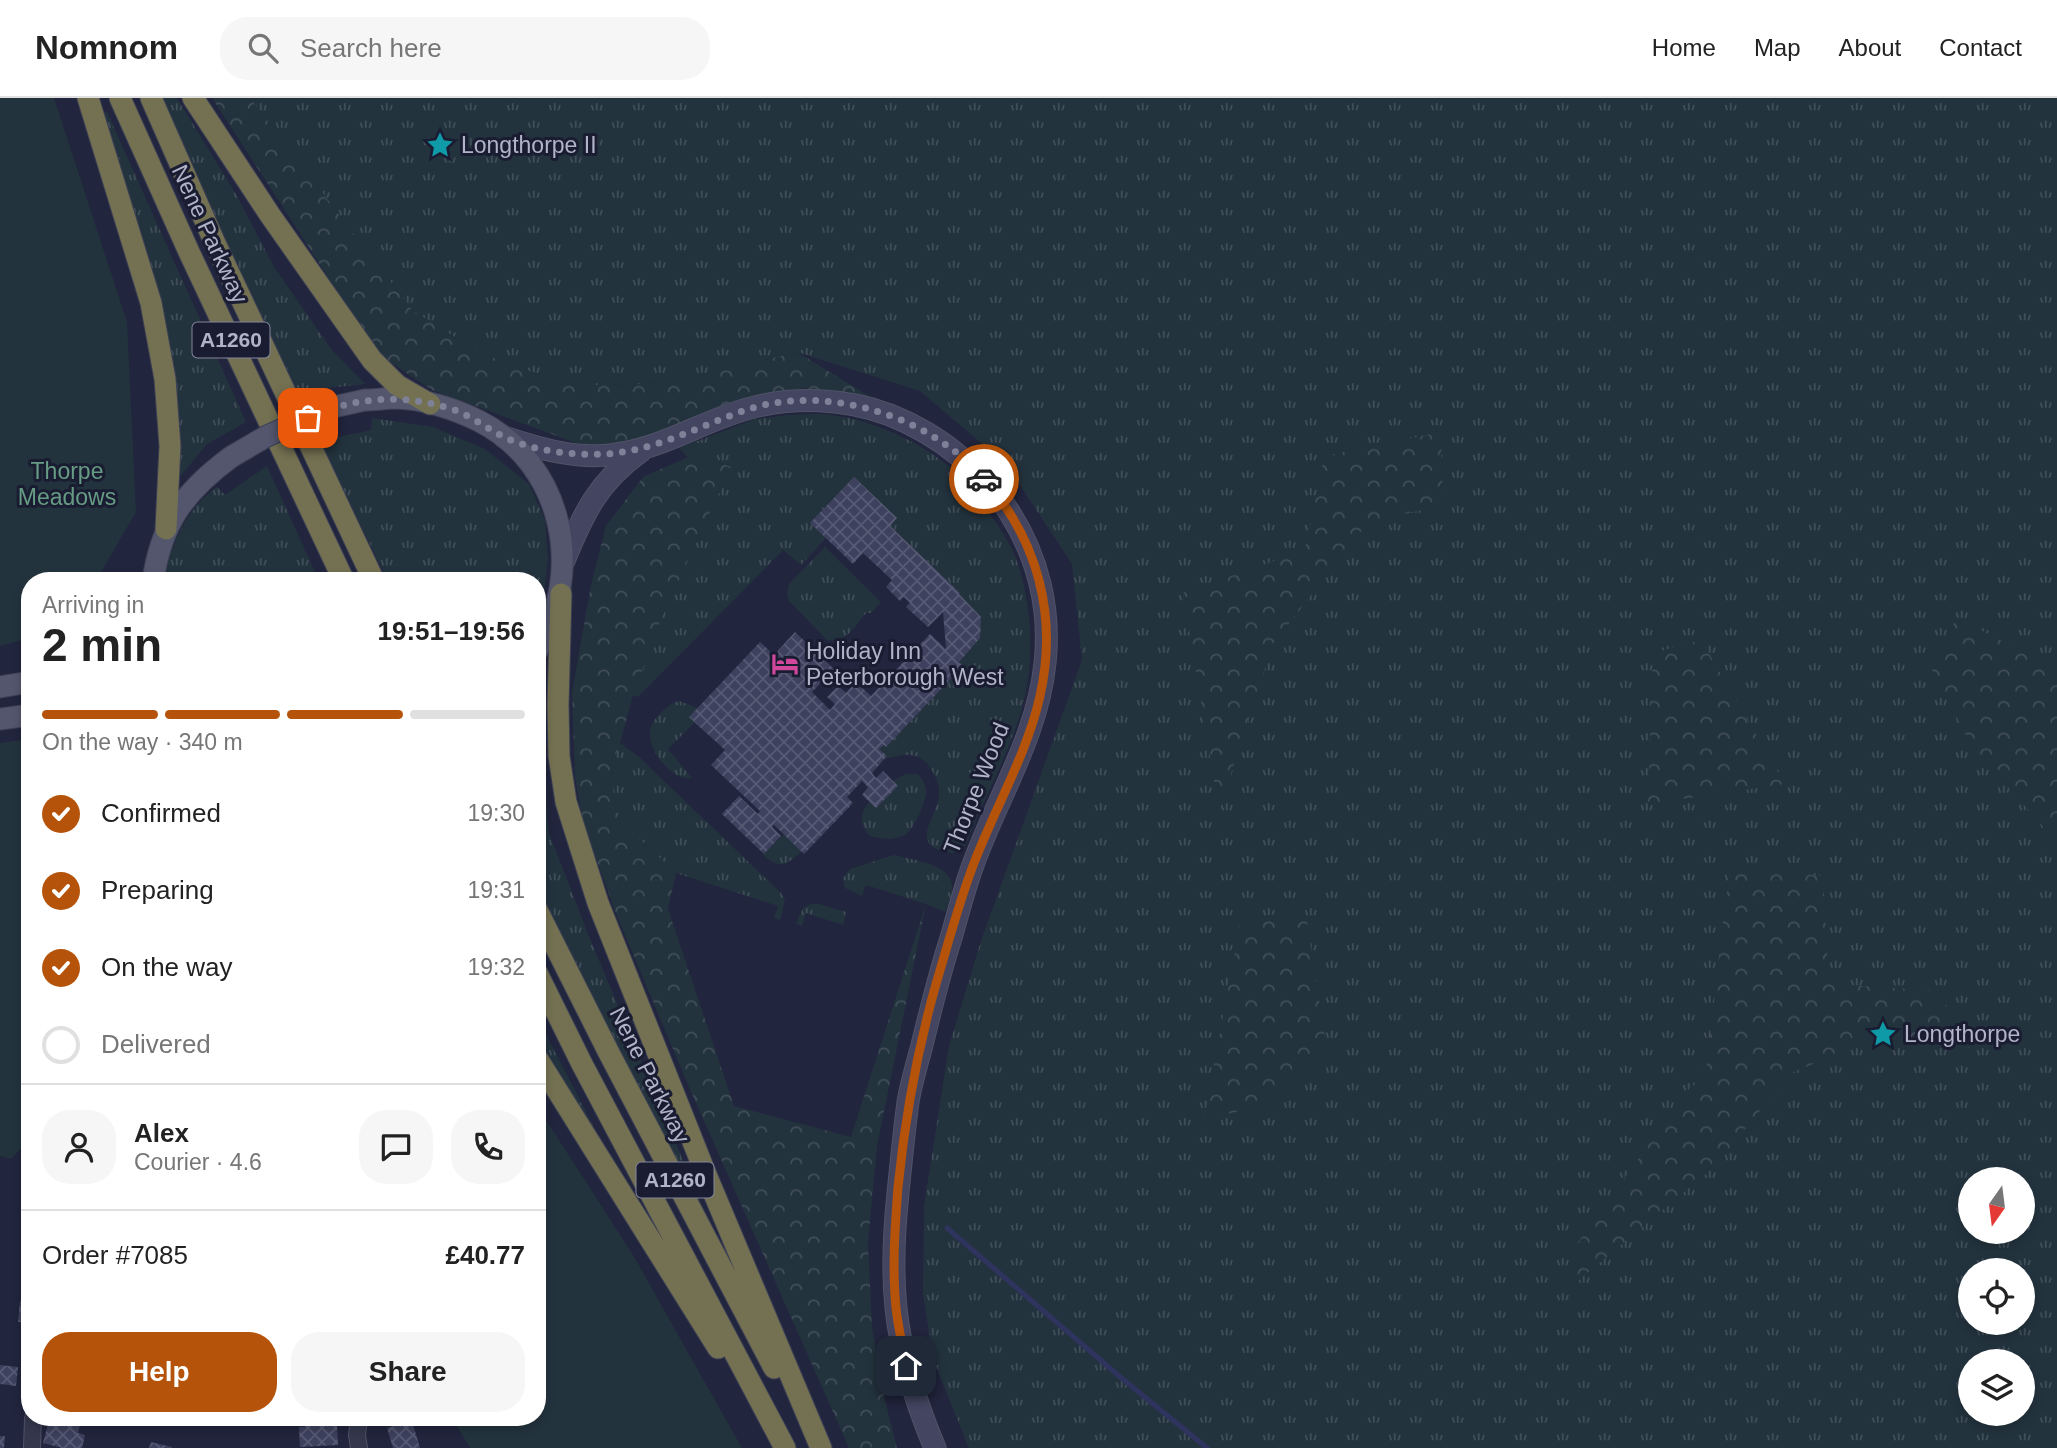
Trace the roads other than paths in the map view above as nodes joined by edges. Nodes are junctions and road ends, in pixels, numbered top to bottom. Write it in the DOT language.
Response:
graph roads {
  1 [pos="88,98"];
  2 [pos="120,98"];
  3 [pos="151,98"];
  4 [pos="194,98"];
  5 [pos="430,404"];
  6 [pos="504,437"];
  7 [pos="644,448"];
  8 [pos="166,529"];
  9 [pos="564,561"];
  10 [pos="155,572"];
  11 [pos="340,572"];
  12 [pos="369,572"];
  13 [pos="561,594"];
  14 [pos="546,633"];
  15 [pos="21,684"];
  16 [pos="0,687"];
  17 [pos="21,716"];
  18 [pos="0,719"];
  19 [pos="546,928"];
  20 [pos="546,991"];
  21 [pos="546,1072"];
  22 [pos="33,1426"];
  23 [pos="358,1426"];
  24 [pos="32,1448"];
  25 [pos="359,1448"];
  26 [pos="783,1448"];
  27 [pos="819,1448"];
  28 [pos="935,1448"];
  1 -- 8 [label="highway"];
  2 -- 11 [label="highway, Nene Parkway / A1260"];
  3 -- 12 [label="highway, Nene Parkway / A1260"];
  4 -- 5 [label="highway"];
  5 -- 6 [label="main road"];
  5 -- 8 [label="main road, bridge"];
  6 -- 7 [label="street, Thorpe Wood"];
  6 -- 9 [label="main road"];
  7 -- 9 [label="street, Thorpe Wood"];
  7 -- 28 [label="street, Thorpe Wood"];
  8 -- 10 [label="main road"];
  9 -- 13 [label="main road"];
  13 -- 14 [label="main road"];
  13 -- 27 [label="highway"];
  15 -- 16 [label="main road"];
  17 -- 18 [label="main road"];
  19 -- 27 [label="highway, Nene Parkway / A1260"];
  20 -- 26 [label="highway, A1260"];
  21 -- 26 [label="highway"];
  22 -- 24 [label="street"];
  23 -- 25 [label="street"];
}
